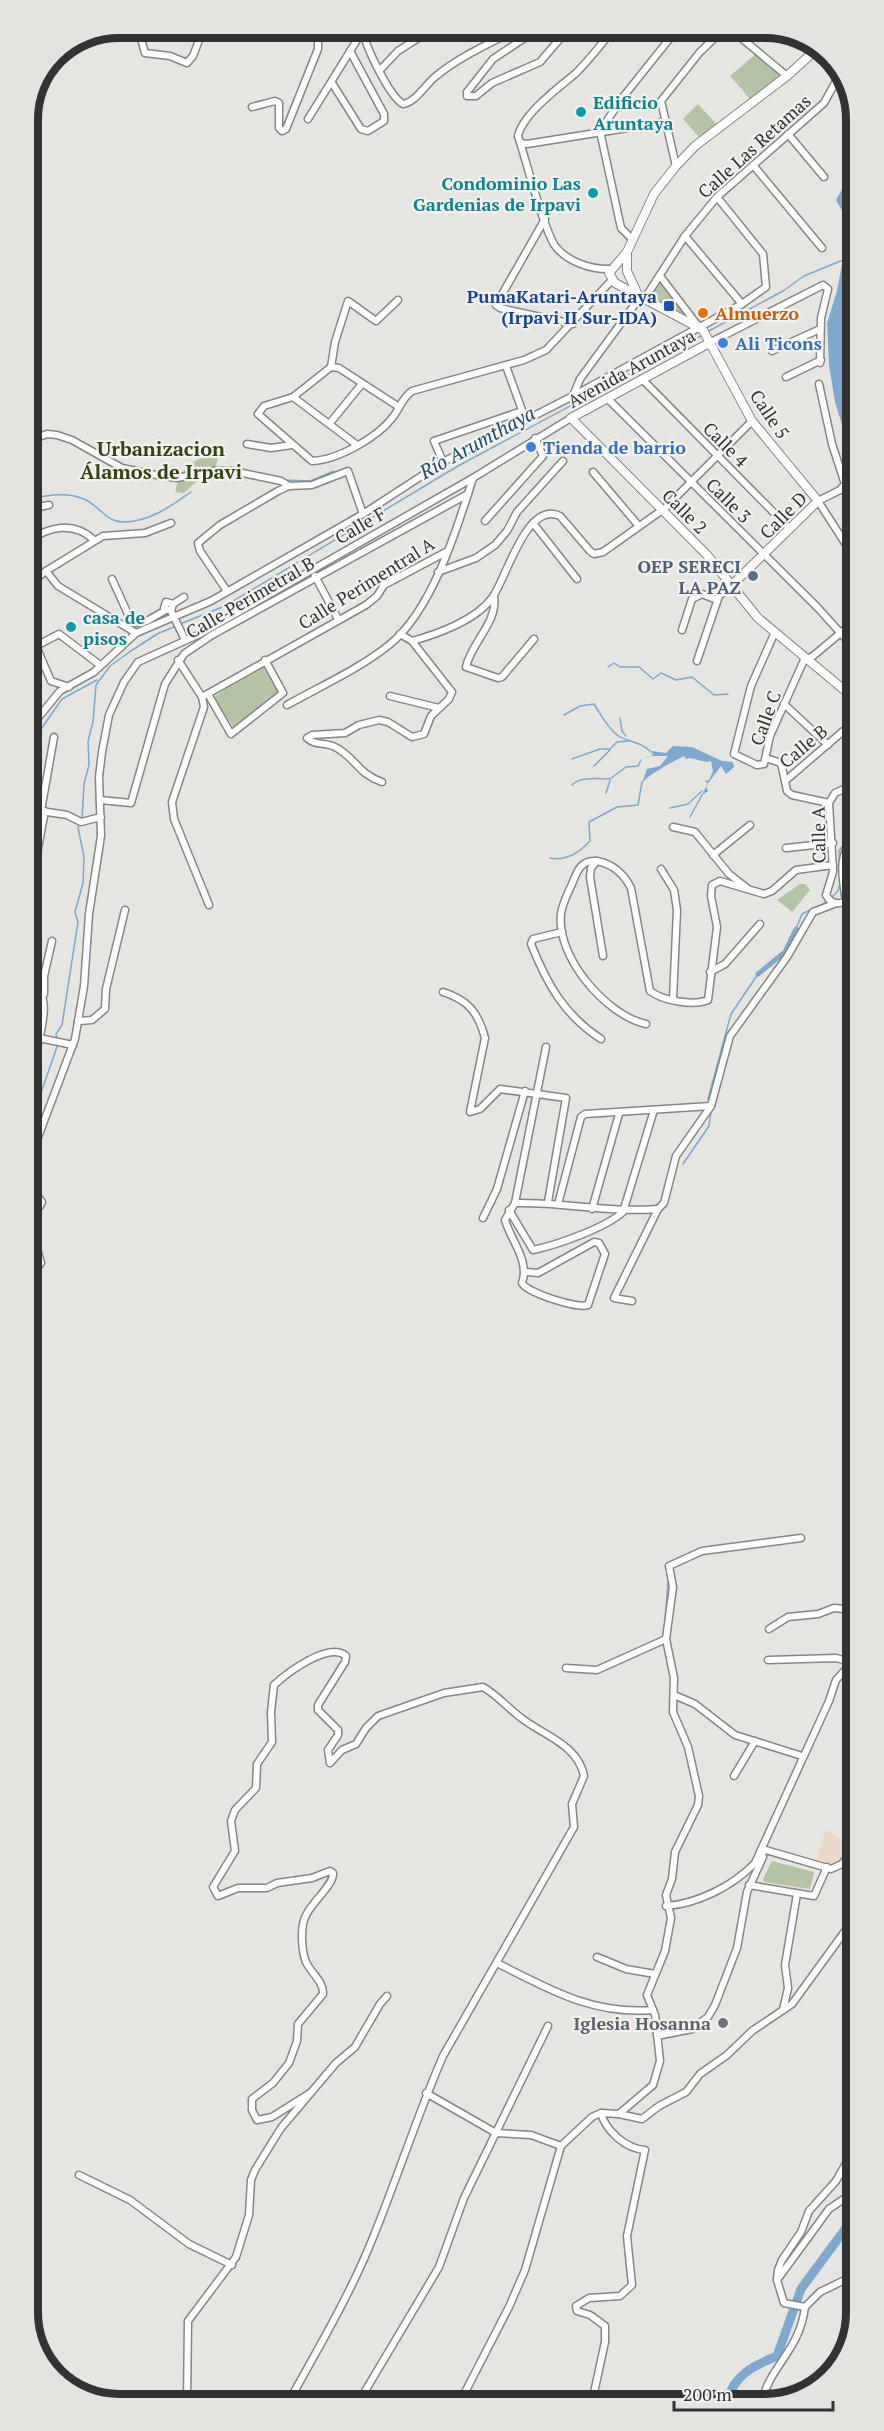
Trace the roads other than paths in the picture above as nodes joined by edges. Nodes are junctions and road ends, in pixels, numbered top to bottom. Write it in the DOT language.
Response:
graph roads {
  1 [pos="141,38"];
  2 [pos="200,38"];
  3 [pos="318,38"];
  4 [pos="357,38"];
  5 [pos="366,38"];
  6 [pos="419,38"];
  7 [pos="500,38"];
  8 [pos="524,38"];
  9 [pos="561,38"];
  10 [pos="606,38"];
  11 [pos="669,38"];
  12 [pos="717,38"];
  13 [pos="740,38"];
  14 [pos="350,51"];
  15 [pos="813,53"];
  16 [pos="380,70"];
  17 [pos="787,76"];
  18 [pos="837,81"];
  19 [pos="332,83"];
  20 [pos="252,107"];
  21 [pos="308,119"];
  22 [pos="665,122"];
  23 [pos="600,131"];
  24 [pos="788,134"];
  25 [pos="521,143"];
  26 [pos="753,165"];
  27 [pos="676,166"];
  28 [pos="825,177"];
  29 [pos="717,197"];
  30 [pos="545,219"];
  31 [pos="685,236"];
  32 [pos="632,239"];
  33 [pos="822,248"];
  34 [pos="627,252"];
  35 [pos="613,267"];
  36 [pos="628,273"];
  37 [pos="660,276"];
  38 [pos="611,280"];
  39 [pos="619,284"];
  40 [pos="641,296"];
  41 [pos="398,300"];
  42 [pos="742,304"];
  43 [pos="573,324"];
  44 [pos="820,329"];
  45 [pos="705,334"];
  46 [pos="772,351"];
  47 [pos="506,366"];
  48 [pos="331,367"];
  49 [pos="786,376"];
  50 [pos="642,379"];
  51 [pos="819,384"];
  52 [pos="362,385"];
  53 [pos="573,396"];
  54 [pos="293,397"];
  55 [pos="607,398"];
  56 [pos="399,407"];
  57 [pos="522,411"];
  58 [pos="571,418"];
  59 [pos="526,419"];
  60 [pos="752,421"];
  61 [pos="330,423"];
  62 [pos="38,437"];
  63 [pos="535,438"];
  64 [pos="247,444"];
  65 [pos="292,445"];
  66 [pos="357,445"];
  67 [pos="717,456"];
  68 [pos="563,461"];
  69 [pos="443,462"];
  70 [pos="593,472"];
  71 [pos="473,478"];
  72 [pos="690,482"];
  73 [pos="289,486"];
  74 [pos="468,494"];
  75 [pos="818,501"];
  76 [pos="49,505"];
  77 [pos="38,507"];
  78 [pos="662,509"];
  79 [pos="363,514"];
  80 [pos="485,521"];
  81 [pos="171,523"];
  82 [pos="533,523"];
  83 [pos="638,525"];
  84 [pos="789,528"];
  85 [pos="38,536"];
  86 [pos="94,540"];
  87 [pos="846,545"];
  88 [pos="447,551"];
  89 [pos="763,555"];
  90 [pos="45,571"];
  91 [pos="438,572"];
  92 [pos="38,576"];
  93 [pos="315,576"];
  94 [pos="112,579"];
  95 [pos="577,579"];
  96 [pos="731,586"];
  97 [pos="227,591"];
  98 [pos="184,597"];
  99 [pos="494,597"];
  100 [pos="717,600"];
  101 [pos="170,608"];
  102 [pos="175,619"];
  103 [pos="338,619"];
  104 [pos="846,629"];
  105 [pos="682,630"];
  106 [pos="775,632"];
  107 [pos="136,633"];
  108 [pos="841,633"];
  109 [pos="400,634"];
  110 [pos="183,637"];
  111 [pos="534,639"];
  112 [pos="846,639"];
  113 [pos="412,641"];
  114 [pos="38,645"];
  115 [pos="38,651"];
  116 [pos="807,657"];
  117 [pos="178,660"];
  118 [pos="265,660"];
  119 [pos="697,660"];
  120 [pos="100,665"];
  121 [pos="69,687"];
  122 [pos="846,691"];
  123 [pos="205,696"];
  124 [pos="390,696"];
  125 [pos="784,704"];
  126 [pos="287,705"];
  127 [pos="439,708"];
  128 [pos="38,718"];
  129 [pos="846,729"];
  130 [pos="54,737"];
  131 [pos="828,745"];
  132 [pos="766,758"];
  133 [pos="785,781"];
  134 [pos="382,782"];
  135 [pos="846,788"];
  136 [pos="100,800"];
  137 [pos="829,803"];
  138 [pos="38,810"];
  139 [pos="43,811"];
  140 [pos="101,817"];
  141 [pos="750,825"];
  142 [pos="673,827"];
  143 [pos="38,841"];
  144 [pos="833,843"];
  145 [pos="786,848"];
  146 [pos="846,848"];
  147 [pos="713,855"];
  148 [pos="597,861"];
  149 [pos="833,865"];
  150 [pos="660,868"];
  151 [pos="747,888"];
  152 [pos="830,901"];
  153 [pos="846,902"];
  154 [pos="209,905"];
  155 [pos="125,910"];
  156 [pos="760,924"];
  157 [pos="562,932"];
  158 [pos="52,941"];
  159 [pos="603,956"];
  160 [pos="710,972"];
  161 [pos="443,992"];
  162 [pos="38,996"];
  163 [pos="42,997"];
  164 [pos="673,999"];
  165 [pos="78,1021"];
  166 [pos="646,1024"];
  167 [pos="39,1038"];
  168 [pos="601,1039"];
  169 [pos="38,1041"];
  170 [pos="73,1045"];
  171 [pos="546,1047"];
  172 [pos="525,1091"];
  173 [pos="536,1093"];
  174 [pos="711,1106"];
  175 [pos="654,1110"];
  176 [pos="619,1114"];
  177 [pos="38,1137"];
  178 [pos="548,1202"];
  179 [pos="515,1203"];
  180 [pos="558,1204"];
  181 [pos="592,1209"];
  182 [pos="658,1209"];
  183 [pos="508,1210"];
  184 [pos="623,1212"];
  185 [pos="483,1218"];
  186 [pos="38,1254"];
  187 [pos="38,1271"];
  188 [pos="526,1272"];
  189 [pos="632,1301"];
  190 [pos="801,1538"];
  191 [pos="846,1609"];
  192 [pos="769,1629"];
  193 [pos="666,1640"];
  194 [pos="846,1659"];
  195 [pos="768,1660"];
  196 [pos="566,1668"];
  197 [pos="846,1669"];
  198 [pos="674,1695"];
  199 [pos="755,1741"];
  200 [pos="802,1756"];
  201 [pos="734,1776"];
  202 [pos="762,1849"];
  203 [pos="846,1859"];
  204 [pos="827,1867"];
  205 [pos="749,1885"];
  206 [pos="797,1894"];
  207 [pos="666,1906"];
  208 [pos="846,1930"];
  209 [pos="597,1957"];
  210 [pos="497,1963"];
  211 [pos="655,1974"];
  212 [pos="387,1996"];
  213 [pos="653,2010"];
  214 [pos="783,2010"];
  215 [pos="548,2025"];
  216 [pos="657,2036"];
  217 [pos="310,2093"];
  218 [pos="426,2093"];
  219 [pos="601,2113"];
  220 [pos="619,2114"];
  221 [pos="496,2133"];
  222 [pos="561,2146"];
  223 [pos="846,2163"];
  224 [pos="79,2175"];
  225 [pos="846,2197"];
  226 [pos="232,2265"];
  227 [pos="846,2279"];
  228 [pos="777,2280"];
  229 [pos="803,2308"];
  230 [pos="188,2393"];
  231 [pos="293,2393"];
  232 [pos="364,2393"];
  233 [pos="464,2394"];
  234 [pos="594,2394"];
  235 [pos="764,2394"];
  1 -- 2 [label="street"];
  3 -- 20 [label="street"];
  4 -- 14 [label="street"];
  5 -- 16 [label="street"];
  6 -- 16 [label="street"];
  7 -- 16 [label="street"];
  8 -- 9 [label="street"];
  10 -- 25 [label="street"];
  11 -- 23 [label="street"];
  12 -- 22 [label="street"];
  13 -- 17 [label="street"];
  14 -- 19 [label="street"];
  14 -- 19 [label="street"];
  15 -- 17 [label="main road"];
  17 -- 27 [label="main road"];
  18 -- 24 [label="street, Calle Las Retamas"];
  19 -- 21 [label="street"];
  22 -- 23 [label="street"];
  22 -- 27 [label="street"];
  23 -- 25 [label="street"];
  23 -- 32 [label="street"];
  24 -- 26 [label="street, Calle Las Retamas"];
  24 -- 28 [label="street"];
  25 -- 30 [label="street"];
  26 -- 29 [label="street, Calle Las Retamas"];
  26 -- 33 [label="street"];
  27 -- 32 [label="main road"];
  29 -- 31 [label="street, Calle Las Retamas"];
  29 -- 42 [label="street"];
  30 -- 35 [label="street"];
  30 -- 43 [label="street"];
  31 -- 37 [label="street, Calle Las Retamas"];
  31 -- 42 [label="street"];
  32 -- 34 [label="main road"];
  34 -- 35 [label="main road"];
  34 -- 36 [label="main road"];
  35 -- 36 [label="main road"];
  35 -- 38 [label="main road"];
  36 -- 39 [label="main road"];
  36 -- 40 [label="main road"];
  37 -- 40 [label="street, Calle Las Retamas"];
  37 -- 45 [label="street"];
  38 -- 39 [label="main road"];
  38 -- 43 [label="street"];
  39 -- 40 [label="main road, Avenida Aruntaya"];
  40 -- 45 [label="main road, Avenida Aruntaya"];
  40 -- 53 [label="street, Calle Las Retamas"];
  41 -- 48 [label="street"];
  42 -- 45 [label="street"];
  43 -- 47 [label="street"];
  44 -- 45 [label="street"];
  44 -- 46 [label="street"];
  44 -- 49 [label="street"];
  45 -- 50 [label="main road, Avenida Aruntaya"];
  45 -- 53 [label="street"];
  45 -- 60 [label="main road, Calle 5"];
  47 -- 56 [label="street"];
  47 -- 57 [label="street"];
  48 -- 52 [label="street"];
  48 -- 54 [label="street"];
  50 -- 55 [label="main road, Avenida Aruntaya"];
  50 -- 67 [label="street, Calle 4"];
  51 -- 75 [label="street, Calle D"];
  52 -- 56 [label="street"];
  52 -- 61 [label="street"];
  53 -- 59 [label="street"];
  54 -- 61 [label="street"];
  54 -- 65 [label="street"];
  55 -- 58 [label="main road, Avenida Aruntaya"];
  55 -- 72 [label="street, Calle 3"];
  56 -- 66 [label="street"];
  57 -- 59 [label="street"];
  57 -- 69 [label="street"];
  58 -- 63 [label="street, Avenida Aruntaya"];
  58 -- 78 [label="main road, Calle 2"];
  59 -- 69 [label="street"];
  60 -- 67 [label="street"];
  60 -- 75 [label="main road, Calle 5"];
  61 -- 66 [label="street"];
  62 -- 73 [label="street"];
  63 -- 71 [label="street, Avenida Aruntaya"];
  63 -- 80 [label="street"];
  64 -- 65 [label="street"];
  65 -- 66 [label="street"];
  67 -- 72 [label="street"];
  67 -- 84 [label="street, Calle 4"];
  68 -- 91 [label="street"];
  69 -- 79 [label="street"];
  70 -- 83 [label="street"];
  71 -- 74 [label="street, Calle Perimentral A"];
  71 -- 110 [label="street, Calle F"];
  72 -- 78 [label="street"];
  72 -- 89 [label="street, Calle 3"];
  73 -- 79 [label="street"];
  73 -- 97 [label="street"];
  74 -- 88 [label="street, Calle Perimentral A"];
  74 -- 93 [label="street, Calle Perimetral B"];
  75 -- 84 [label="main road, Calle D"];
  75 -- 87 [label="street"];
  76 -- 77 [label="street"];
  78 -- 83 [label="street"];
  78 -- 96 [label="main road, Calle 2"];
  79 -- 97 [label="street"];
  81 -- 86 [label="street"];
  82 -- 83 [label="street"];
  82 -- 95 [label="street"];
  82 -- 99 [label="street"];
  84 -- 89 [label="main road, Calle D"];
  85 -- 86 [label="street"];
  86 -- 90 [label="street"];
  88 -- 91 [label="street"];
  88 -- 103 [label="street, Calle Perimentral A"];
  89 -- 96 [label="main road, Calle D"];
  89 -- 108 [label="street, Calle 3"];
  90 -- 92 [label="street"];
  90 -- 107 [label="street"];
  91 -- 109 [label="street"];
  93 -- 103 [label="street"];
  93 -- 117 [label="street, Calle Perimetral B"];
  94 -- 101 [label="street"];
  96 -- 100 [label="street, Calle D"];
  96 -- 106 [label="main road, Calle 2"];
  97 -- 102 [label="street"];
  98 -- 101 [label="street"];
  99 -- 111 [label="street"];
  99 -- 113 [label="street"];
  100 -- 105 [label="street"];
  100 -- 119 [label="street, Calle D"];
  101 -- 102 [label="street"];
  102 -- 107 [label="street"];
  102 -- 110 [label="street"];
  103 -- 118 [label="street, Calle Perimentral A"];
  104 -- 108 [label="street"];
  106 -- 116 [label="main road, Calle 2"];
  106 -- 132 [label="street, Calle C"];
  107 -- 120 [label="street"];
  108 -- 112 [label="street, Calle 3"];
  108 -- 116 [label="street"];
  109 -- 113 [label="street"];
  109 -- 126 [label="street"];
  110 -- 136 [label="street, Calle F"];
  113 -- 127 [label="street"];
  114 -- 120 [label="street"];
  115 -- 121 [label="street"];
  116 -- 122 [label="main road, Calle 2"];
  116 -- 125 [label="street, Calle C"];
  117 -- 123 [label="street"];
  117 -- 136 [label="street, Calle Perimetral B"];
  118 -- 123 [label="street, Calle Perimentral A"];
  118 -- 123 [label="street"];
  120 -- 121 [label="street"];
  121 -- 128 [label="street"];
  123 -- 154 [label="street"];
  124 -- 127 [label="street"];
  125 -- 131 [label="street"];
  125 -- 132 [label="street, Calle C"];
  127 -- 134 [label="street"];
  129 -- 131 [label="street, Calle B"];
  130 -- 139 [label="street"];
  131 -- 133 [label="street, Calle B"];
  132 -- 133 [label="street"];
  133 -- 137 [label="street, Calle B"];
  135 -- 137 [label="street, Calle A"];
  136 -- 140 [label="street, Calle F"];
  137 -- 144 [label="street, Calle A"];
  138 -- 139 [label="street"];
  139 -- 140 [label="street"];
  139 -- 143 [label="street"];
  140 -- 165 [label="street, Calle F"];
  141 -- 147 [label="street"];
  142 -- 147 [label="street"];
  144 -- 145 [label="street"];
  144 -- 149 [label="street, Calle A"];
  146 -- 153 [label="street"];
  147 -- 151 [label="street"];
  148 -- 157 [label="street"];
  148 -- 159 [label="street"];
  148 -- 164 [label="street"];
  149 -- 151 [label="street"];
  149 -- 152 [label="street, Calle A"];
  150 -- 164 [label="street"];
  151 -- 160 [label="street"];
  152 -- 153 [label="street"];
  152 -- 174 [label="street"];
  155 -- 165 [label="street"];
  156 -- 160 [label="street"];
  157 -- 166 [label="street"];
  157 -- 168 [label="street"];
  158 -- 163 [label="street"];
  160 -- 164 [label="street"];
  161 -- 172 [label="street"];
  162 -- 163 [label="street"];
  163 -- 167 [label="street"];
  165 -- 170 [label="street, Calle F"];
  167 -- 169 [label="street"];
  167 -- 170 [label="street"];
  170 -- 177 [label="street, Calle F"];
  171 -- 173 [label="street"];
  172 -- 173 [label="street"];
  172 -- 185 [label="street"];
  173 -- 178 [label="street"];
  173 -- 179 [label="street"];
  174 -- 175 [label="street"];
  174 -- 182 [label="street"];
  175 -- 176 [label="street"];
  175 -- 184 [label="street"];
  176 -- 180 [label="street"];
  176 -- 181 [label="street"];
  178 -- 179 [label="street"];
  178 -- 180 [label="street"];
  179 -- 183 [label="street"];
  180 -- 181 [label="street"];
  181 -- 184 [label="street"];
  182 -- 184 [label="street"];
  182 -- 189 [label="street"];
  183 -- 184 [label="street"];
  183 -- 188 [label="street"];
  186 -- 187 [label="street"];
  188 -- 188 [label="street"];
  190 -- 193 [label="street"];
  191 -- 192 [label="street"];
  193 -- 196 [label="street"];
  193 -- 198 [label="street"];
  194 -- 195 [label="street"];
  197 -- 200 [label="street"];
  198 -- 199 [label="street"];
  198 -- 207 [label="street"];
  199 -- 200 [label="street"];
  199 -- 201 [label="street"];
  200 -- 202 [label="street"];
  202 -- 204 [label="street"];
  202 -- 205 [label="street"];
  202 -- 207 [label="street"];
  203 -- 204 [label="street"];
  204 -- 206 [label="street"];
  205 -- 206 [label="street"];
  205 -- 216 [label="street"];
  206 -- 214 [label="street"];
  207 -- 211 [label="street"];
  208 -- 214 [label="street"];
  209 -- 211 [label="street"];
  210 -- 213 [label="street"];
  210 -- 217 [label="street"];
  210 -- 218 [label="street"];
  211 -- 213 [label="street"];
  212 -- 217 [label="street"];
  213 -- 216 [label="street"];
  214 -- 220 [label="street"];
  215 -- 221 [label="street"];
  216 -- 220 [label="street"];
  217 -- 226 [label="street"];
  218 -- 221 [label="street"];
  218 -- 231 [label="street"];
  219 -- 220 [label="street"];
  219 -- 222 [label="street"];
  219 -- 234 [label="street"];
  221 -- 222 [label="street"];
  221 -- 232 [label="street"];
  222 -- 233 [label="street"];
  223 -- 228 [label="street"];
  224 -- 226 [label="street"];
  225 -- 228 [label="street"];
  226 -- 230 [label="street"];
  227 -- 229 [label="street"];
  228 -- 229 [label="street"];
  229 -- 235 [label="street"];
}
